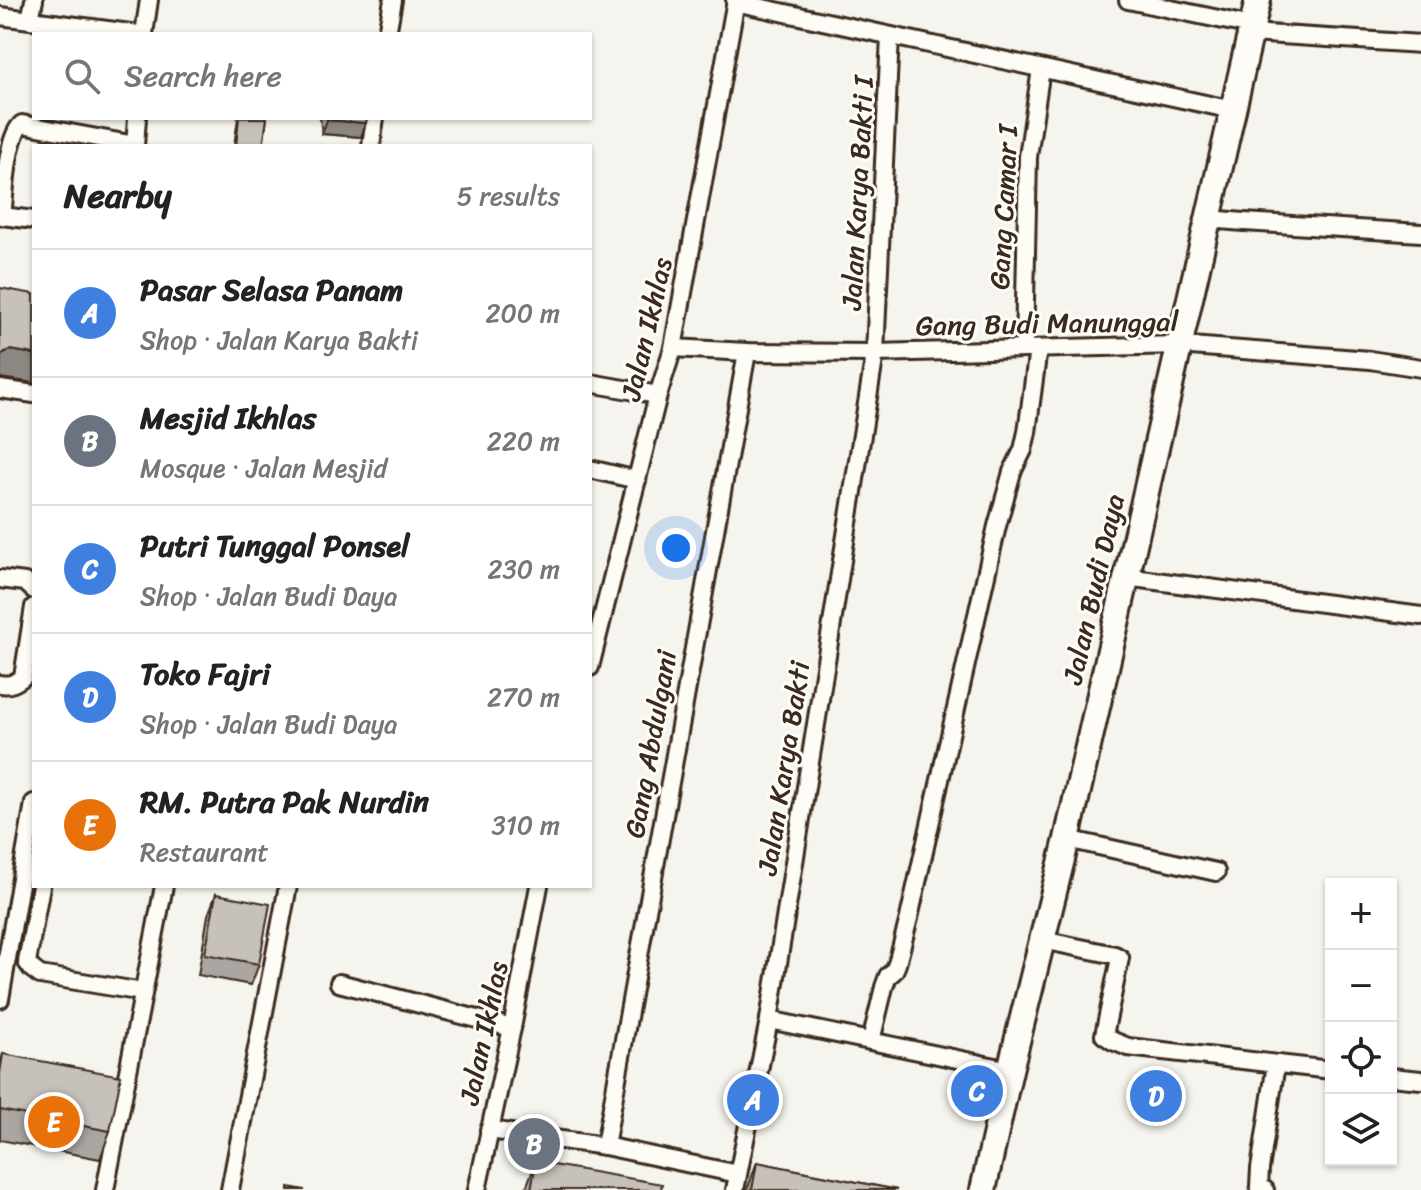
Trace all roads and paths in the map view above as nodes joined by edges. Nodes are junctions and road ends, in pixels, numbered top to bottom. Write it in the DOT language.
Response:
graph roads {
  1 [pos="34,0"];
  2 [pos="149,0"];
  3 [pos="393,0"];
  4 [pos="1128,0"];
  5 [pos="1258,0"];
  6 [pos="736,1"];
  7 [pos="0,16"];
  8 [pos="30,20"];
  9 [pos="1251,30"];
  10 [pos="123,32"];
  11 [pos="144,32"];
  12 [pos="387,32"];
  13 [pos="890,36"];
  14 [pos="1421,44"];
  15 [pos="1041,69"];
  16 [pos="1233,110"];
  17 [pos="137,120"];
  18 [pos="375,120"];
  19 [pos="125,144"];
  20 [pos="135,144"];
  21 [pos="371,144"];
  22 [pos="1208,219"];
  23 [pos="1,220"];
  24 [pos="32,220"];
  25 [pos="1421,233"];
  26 [pos="1178,345"];
  27 [pos="673,348"];
  28 [pos="1031,349"];
  29 [pos="747,352"];
  30 [pos="875,353"];
  31 [pos="1421,368"];
  32 [pos="592,383"];
  33 [pos="0,389"];
  34 [pos="32,394"];
  35 [pos="658,395"];
  36 [pos="592,469"];
  37 [pos="637,480"];
  38 [pos="1126,577"];
  39 [pos="0,579"];
  40 [pos="32,588"];
  41 [pos="1421,616"];
  42 [pos="32,620"];
  43 [pos="592,655"];
  44 [pos="0,684"];
  45 [pos="32,815"];
  46 [pos="1067,839"];
  47 [pos="1216,872"];
  48 [pos="41,888"];
  49 [pos="164,888"];
  50 [pos="288,888"];
  51 [pos="539,888"];
  52 [pos="1042,940"];
  53 [pos="339,983"];
  54 [pos="143,992"];
  55 [pos="0,999"];
  56 [pos="769,1020"];
  57 [pos="512,1028"];
  58 [pos="871,1041"];
  59 [pos="1276,1064"];
  60 [pos="1325,1069"];
  61 [pos="1010,1070"];
  62 [pos="1397,1078"];
  63 [pos="1421,1080"];
  64 [pos="489,1130"];
  65 [pos="605,1146"];
  66 [pos="737,1182"];
  67 [pos="105,1190"];
  68 [pos="230,1190"];
  69 [pos="477,1190"];
  70 [pos="983,1190"];
  71 [pos="1265,1190"];
  1 -- 8 [label="street"];
  2 -- 11 [label="street"];
  3 -- 12 [label="street"];
  4 -- 9 [label="street"];
  5 -- 9 [label="street, Jalan Budi Daya"];
  6 -- 13 [label="street"];
  6 -- 27 [label="street, Jalan Ikhlas"];
  7 -- 8 [label="street"];
  8 -- 10 [label="street"];
  9 -- 14 [label="street"];
  9 -- 16 [label="street, Jalan Budi Daya"];
  13 -- 15 [label="street"];
  13 -- 30 [label="street, Jalan Karya Bakti I"];
  15 -- 16 [label="street"];
  15 -- 28 [label="street, Gang Camar I"];
  16 -- 22 [label="street, Jalan Budi Daya"];
  17 -- 20 [label="street"];
  18 -- 21 [label="street"];
  19 -- 23 [label="street"];
  22 -- 25 [label="street"];
  22 -- 26 [label="street, Jalan Budi Daya"];
  23 -- 24 [label="street"];
  26 -- 28 [label="street, Gang Budi Manunggal"];
  26 -- 31 [label="street, Gang Budi Manunggal"];
  26 -- 38 [label="street, Jalan Budi Daya"];
  27 -- 29 [label="street, Gang Budi Manunggal"];
  27 -- 35 [label="street, Jalan Ikhlas"];
  28 -- 30 [label="street, Gang Budi Manunggal"];
  28 -- 58 [label="street, Gang Camar I"];
  29 -- 30 [label="street, Gang Budi Manunggal"];
  29 -- 65 [label="street, Gang Abdulgani"];
  30 -- 56 [label="street, Jalan Karya Bakti"];
  32 -- 35 [label="street"];
  33 -- 34 [label="street"];
  35 -- 37 [label="street, Jalan Ikhlas"];
  36 -- 37 [label="street"];
  37 -- 43 [label="street, Jalan Ikhlas"];
  38 -- 41 [label="street"];
  38 -- 46 [label="street, Jalan Budi Daya"];
  39 -- 40 [label="street"];
  42 -- 44 [label="street"];
  45 -- 55 [label="street"];
  46 -- 47 [label="street"];
  46 -- 52 [label="street, Jalan Budi Daya"];
  48 -- 54 [label="street"];
  49 -- 54 [label="street"];
  50 -- 68 [label="street"];
  51 -- 57 [label="street, Jalan Ikhlas"];
  52 -- 59 [label="street"];
  52 -- 61 [label="street, Jalan Budi Daya"];
  53 -- 57 [label="street"];
  54 -- 67 [label="street"];
  56 -- 58 [label="street"];
  56 -- 66 [label="street, Jalan Karya Bakti"];
  57 -- 64 [label="street, Jalan Ikhlas"];
  58 -- 61 [label="street"];
  59 -- 60 [label="street"];
  59 -- 71 [label="street"];
  61 -- 70 [label="street, Jalan Budi Daya"];
  62 -- 63 [label="street"];
  64 -- 65 [label="street"];
  64 -- 69 [label="street, Jalan Ikhlas"];
  65 -- 66 [label="street"];
}
